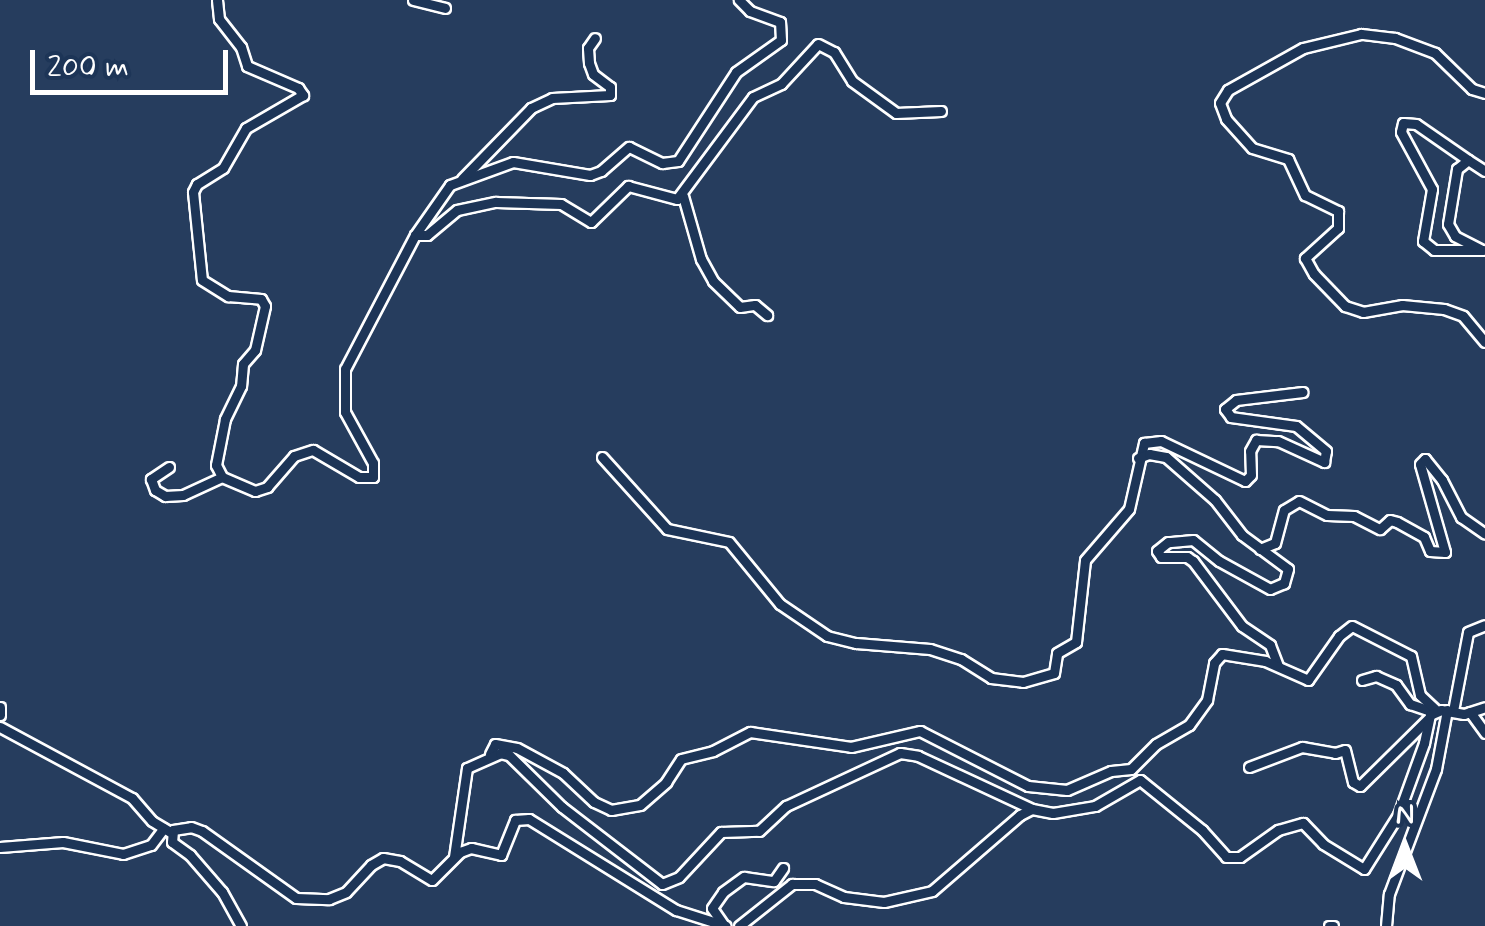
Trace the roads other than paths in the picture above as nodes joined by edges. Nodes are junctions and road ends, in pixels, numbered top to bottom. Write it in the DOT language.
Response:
graph roads {
  1 [pos="217,0"];
  2 [pos="412,0"];
  3 [pos="739,0"];
  4 [pos="446,8"];
  5 [pos="595,38"];
  6 [pos="1485,93"];
  7 [pos="941,111"];
  8 [pos="1468,160"];
  9 [pos="1485,171"];
  10 [pos="450,185"];
  11 [pos="683,196"];
  12 [pos="415,235"];
  13 [pos="1484,251"];
  14 [pos="767,315"];
  15 [pos="1485,342"];
  16 [pos="1303,392"];
  17 [pos="602,457"];
  18 [pos="1138,458"];
  19 [pos="168,467"];
  20 [pos="222,477"];
  21 [pos="1485,534"];
  22 [pos="1260,549"];
  23 [pos="1485,626"];
  24 [pos="1278,666"];
  25 [pos="1362,680"];
  26 [pos="0,707"];
  27 [pos="1485,707"];
  28 [pos="1470,712"];
  29 [pos="1439,713"];
  30 [pos="0,715"];
  31 [pos="0,727"];
  32 [pos="1485,733"];
  33 [pos="490,754"];
  34 [pos="1249,766"];
  35 [pos="1032,809"];
  36 [pos="167,830"];
  37 [pos="0,848"];
  38 [pos="454,857"];
  39 [pos="783,868"];
  40 [pos="241,926"];
  41 [pos="726,926"];
  42 [pos="740,926"];
  43 [pos="1386,926"];
  1 -- 20 [label="street"];
  2 -- 4 [label="street"];
  3 -- 10 [label="street"];
  5 -- 10 [label="street"];
  6 -- 15 [label="street"];
  7 -- 11 [label="street"];
  8 -- 9 [label="street"];
  8 -- 13 [label="street"];
  8 -- 13 [label="street"];
  10 -- 12 [label="street"];
  11 -- 12 [label="street"];
  11 -- 14 [label="street"];
  12 -- 20 [label="street"];
  16 -- 18 [label="street"];
  17 -- 18 [label="street"];
  18 -- 22 [label="street"];
  19 -- 20 [label="street"];
  21 -- 22 [label="street"];
  22 -- 24 [label="street"];
  23 -- 29 [label="street"];
  24 -- 29 [label="street"];
  24 -- 33 [label="street"];
  25 -- 29 [label="street"];
  26 -- 30 [label="street"];
  27 -- 28 [label="street"];
  28 -- 29 [label="street"];
  28 -- 32 [label="street"];
  29 -- 34 [label="street"];
  29 -- 35 [label="street"];
  29 -- 43 [label="street"];
  31 -- 36 [label="street"];
  33 -- 35 [label="street"];
  33 -- 38 [label="street"];
  35 -- 42 [label="street"];
  36 -- 37 [label="street"];
  36 -- 38 [label="street"];
  36 -- 40 [label="street"];
  38 -- 41 [label="street"];
  39 -- 41 [label="street"];
}
